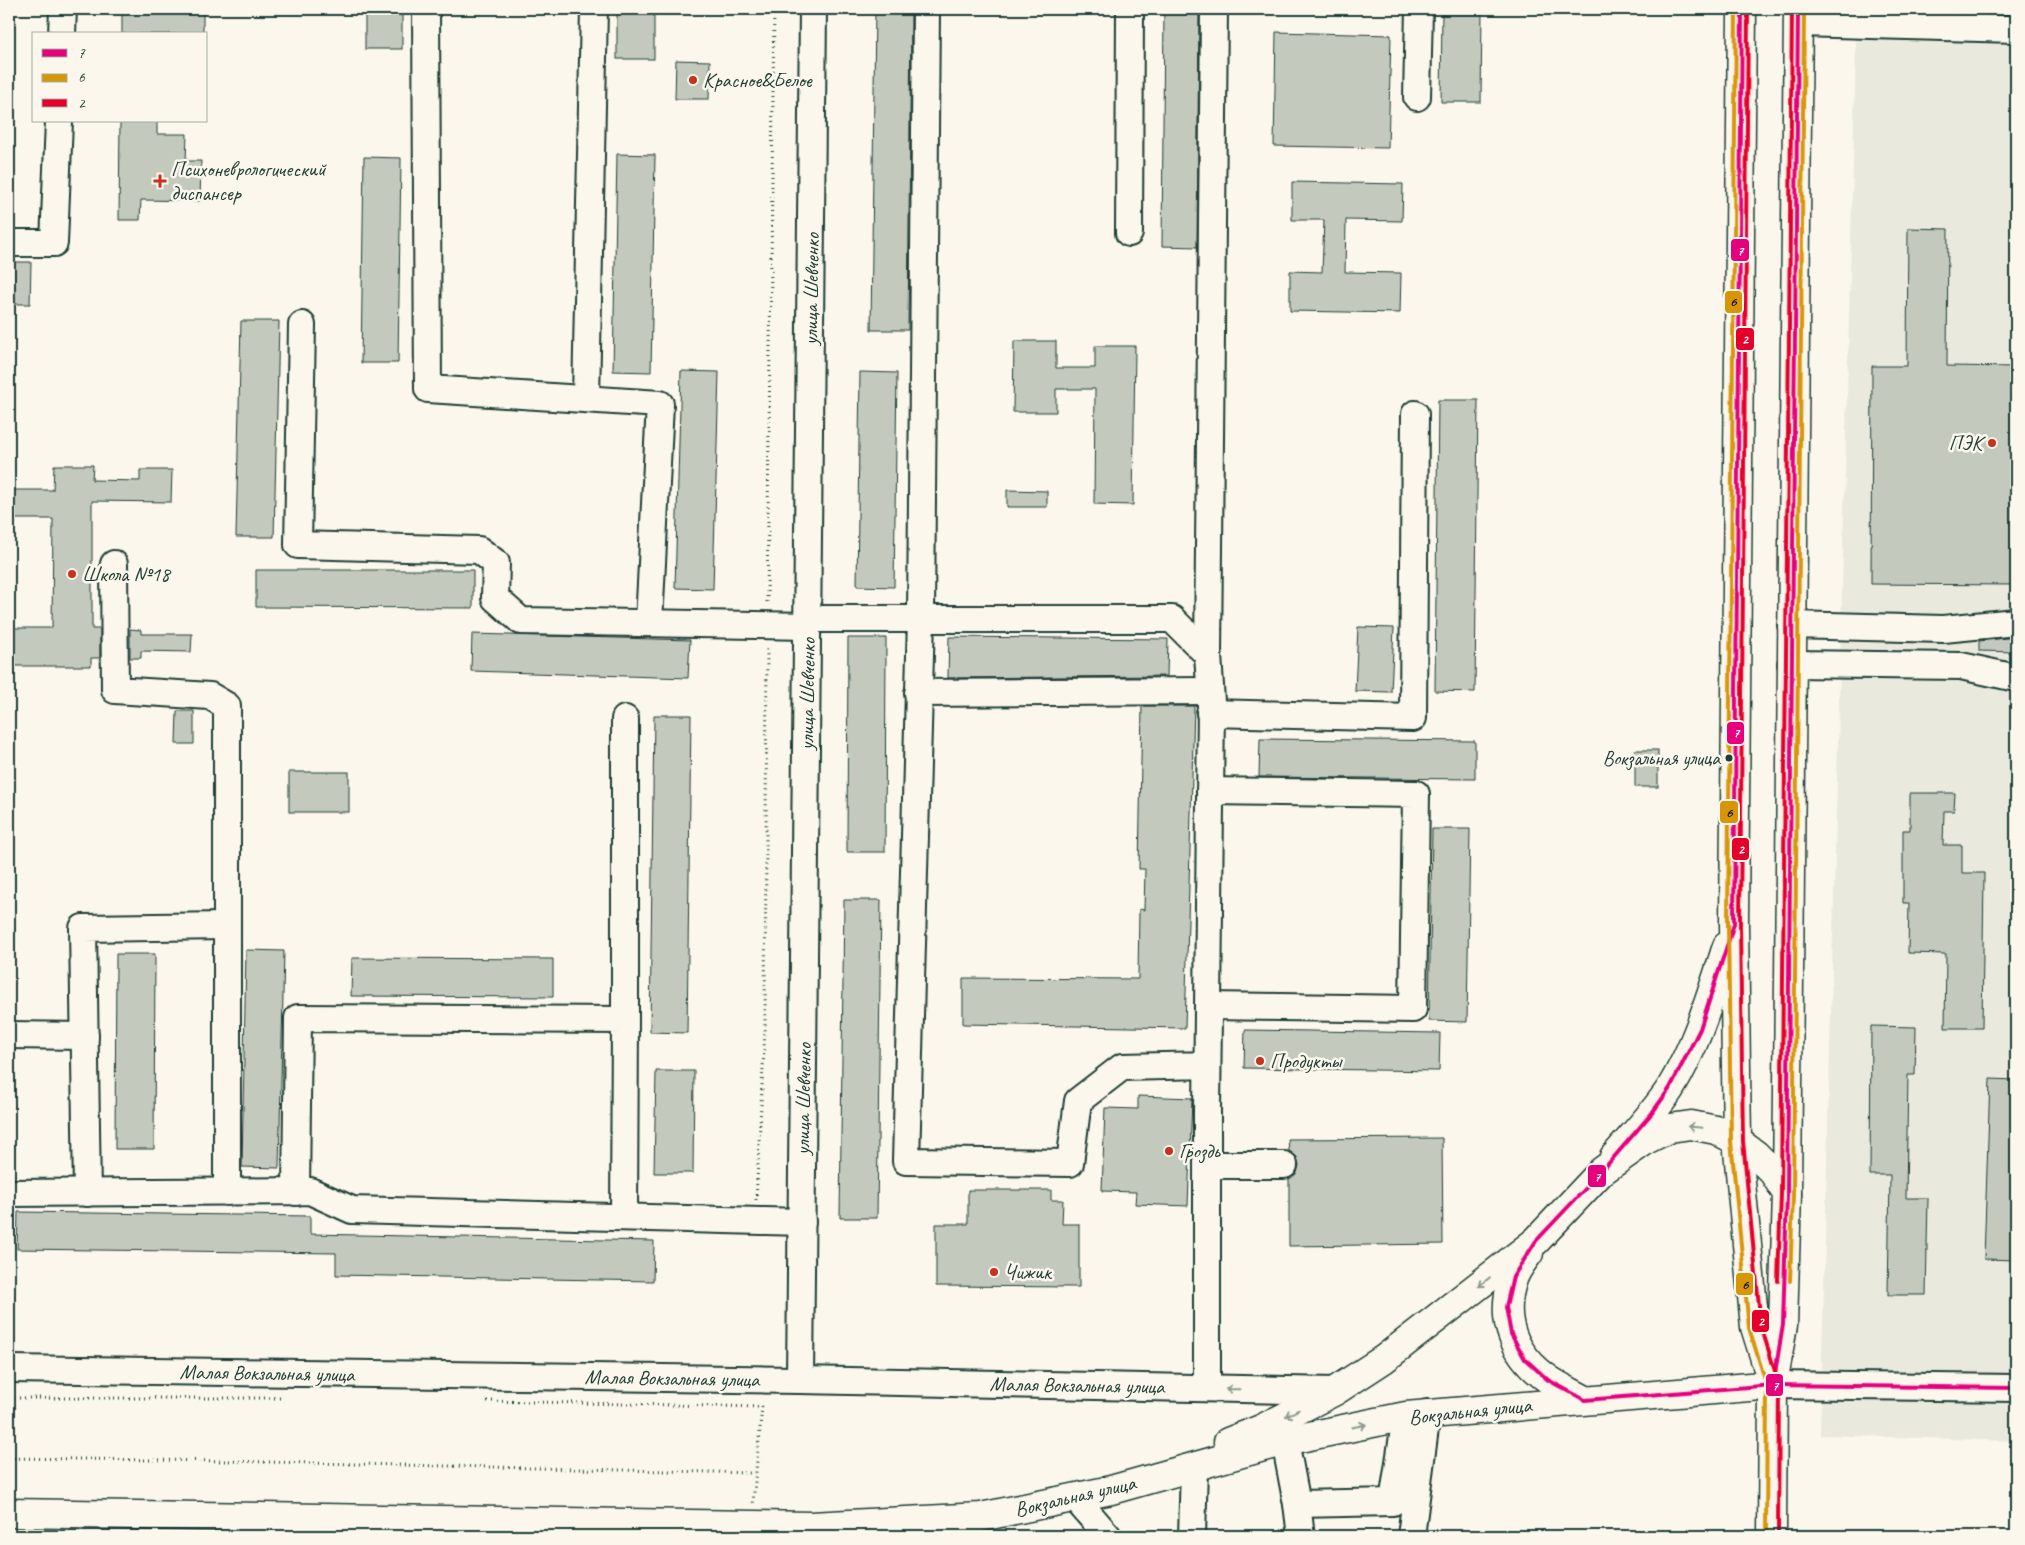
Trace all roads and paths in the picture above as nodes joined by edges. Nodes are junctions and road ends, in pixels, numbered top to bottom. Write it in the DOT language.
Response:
graph roads {
  1 [pos="63,9"];
  2 [pos="426,9"];
  3 [pos="594,9"];
  4 [pos="813,9"];
  5 [pos="926,9"];
  6 [pos="1130,9"];
  7 [pos="1214,9"];
  8 [pos="1419,9"];
  9 [pos="1742,9"];
  10 [pos="1798,16"];
  11 [pos="2016,29"];
  12 [pos="62,32"];
  13 [pos="1417,97"];
  14 [pos="59,122"];
  15 [pos="1129,233"];
  16 [pos="9,243"];
  17 [pos="302,325"];
  18 [pos="586,400"];
  19 [pos="1415,414"];
  20 [pos="114,564"];
  21 [pos="921,620"];
  22 [pos="2016,622"];
  23 [pos="649,623"];
  24 [pos="808,623"];
  25 [pos="1791,625"];
  26 [pos="1208,655"];
  27 [pos="1791,664"];
  28 [pos="2016,678"];
  29 [pos="918,693"];
  30 [pos="1210,702"];
  31 [pos="625,720"];
  32 [pos="1210,791"];
  33 [pos="1734,924"];
  34 [pos="227,926"];
  35 [pos="1208,1006"];
  36 [pos="624,1020"];
  37 [pos="9,1035"];
  38 [pos="85,1036"];
  39 [pos="1207,1065"];
  40 [pos="1736,1141"];
  41 [pos="1207,1165"];
  42 [pos="1284,1166"];
  43 [pos="1602,1171"];
  44 [pos="227,1192"];
  45 [pos="296,1192"];
  46 [pos="9,1193"];
  47 [pos="87,1193"];
  48 [pos="1787,1194"];
  49 [pos="624,1217"];
  50 [pos="802,1222"];
  51 [pos="1536,1241"];
  52 [pos="9,1369"];
  53 [pos="800,1380"];
  54 [pos="1773,1385"];
  55 [pos="1207,1388"];
  56 [pos="2016,1388"];
  57 [pos="1335,1391"];
  58 [pos="9,1398"];
  59 [pos="288,1398"];
  60 [pos="1585,1400"];
  61 [pos="486,1401"];
  62 [pos="1417,1415"];
  63 [pos="1285,1441"];
  64 [pos="9,1458"];
  65 [pos="1194,1468"];
  66 [pos="754,1473"];
  67 [pos="1111,1490"];
  68 [pos="1075,1498"];
  69 [pos="1297,1504"];
  70 [pos="9,1513"];
  71 [pos="751,1525"];
  72 [pos="1108,1536"];
  73 [pos="1192,1536"];
  74 [pos="1301,1536"];
  75 [pos="1411,1536"];
  76 [pos="1772,1536"];
  1 -- 12 [label="street"];
  2 -- 18 [label="street"];
  3 -- 18 [label="street"];
  4 -- 24 [label="street, улица Шевченко"];
  5 -- 21 [label="street"];
  6 -- 15 [label="street"];
  7 -- 26 [label="street"];
  8 -- 13 [label="street"];
  9 -- 33 [label="main road"];
  10 -- 11 [label="street"];
  10 -- 25 [label="main road"];
  14 -- 16 [label="street"];
  17 -- 23 [label="street"];
  18 -- 23 [label="street"];
  19 -- 30 [label="street"];
  20 -- 34 [label="street"];
  21 -- 24 [label="street"];
  21 -- 26 [label="street"];
  21 -- 29 [label="street"];
  22 -- 25 [label="street"];
  23 -- 24 [label="street"];
  24 -- 50 [label="street, улица Шевченко"];
  25 -- 27 [label="main road"];
  26 -- 30 [label="street"];
  27 -- 28 [label="street"];
  27 -- 48 [label="main road"];
  29 -- 30 [label="street"];
  29 -- 39 [label="street"];
  30 -- 32 [label="street"];
  31 -- 36 [label="street"];
  32 -- 35 [label="street"];
  32 -- 35 [label="street"];
  33 -- 40 [label="main road"];
  33 -- 43 [label="main road"];
  34 -- 38 [label="street"];
  34 -- 44 [label="street"];
  35 -- 39 [label="street"];
  36 -- 45 [label="street"];
  36 -- 49 [label="street"];
  37 -- 38 [label="street"];
  38 -- 47 [label="street"];
  39 -- 41 [label="street"];
  40 -- 43 [label="main road, one-way"];
  40 -- 48 [label="main road"];
  40 -- 54 [label="main road"];
  41 -- 42 [label="street"];
  41 -- 55 [label="street"];
  43 -- 51 [label="main road"];
  44 -- 45 [label="street"];
  44 -- 47 [label="street"];
  45 -- 49 [label="street"];
  46 -- 47 [label="street"];
  48 -- 54 [label="main road"];
  49 -- 50 [label="street"];
  50 -- 53 [label="street, улица Шевченко"];
  51 -- 57 [label="main road, one-way"];
  51 -- 60 [label="main road"];
  52 -- 53 [label="street, Малая Вокзальная улица"];
  53 -- 55 [label="street, Малая Вокзальная улица"];
  54 -- 56 [label="street"];
  54 -- 60 [label="main road, Вокзальная улица"];
  54 -- 76 [label="main road"];
  57 -- 55 [label="street, Малая Вокзальная улица, one-way"];
  57 -- 67 [label="main road, one-way"];
  58 -- 59 [label="path"];
  60 -- 62 [label="main road, Вокзальная улица"];
  61 -- 66 [label="path"];
  63 -- 62 [label="main road, Вокзальная улица, one-way"];
  62 -- 69 [label="street"];
  62 -- 75 [label="street"];
  63 -- 65 [label="main road, Вокзальная улица"];
  63 -- 69 [label="street"];
  64 -- 66 [label="path"];
  65 -- 67 [label="main road, Вокзальная улица"];
  65 -- 73 [label="street"];
  66 -- 71 [label="path"];
  67 -- 68 [label="main road, Вокзальная улица"];
  68 -- 71 [label="main road, Вокзальная улица"];
  68 -- 72 [label="street"];
  69 -- 74 [label="street"];
  70 -- 71 [label="main road, Вокзальная улица"];
}
